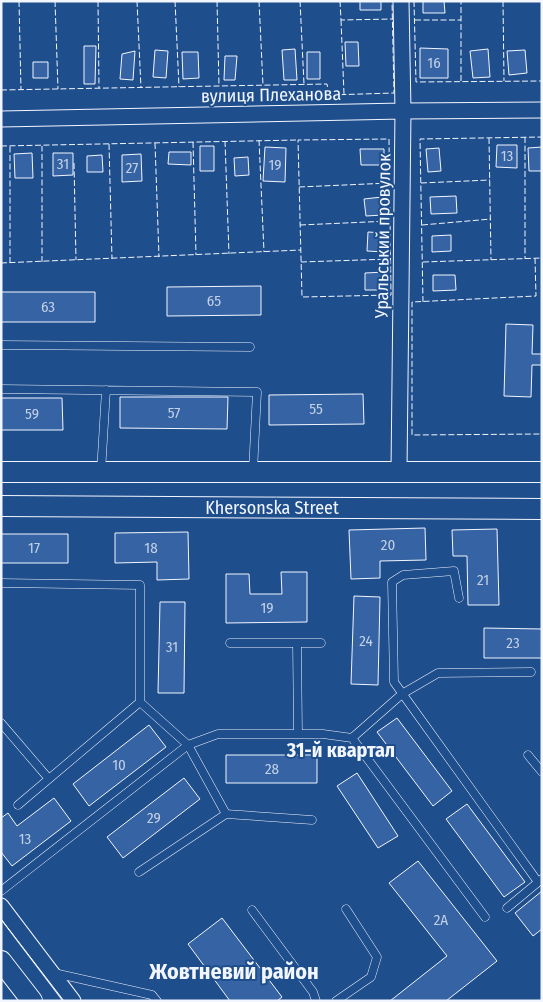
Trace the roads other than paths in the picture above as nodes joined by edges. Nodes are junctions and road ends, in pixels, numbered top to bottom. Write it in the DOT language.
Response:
graph roads {
  1 [pos="401,1"];
  2 [pos="542,110"];
  3 [pos="403,111"];
  4 [pos="1,119"];
  5 [pos="1,345"];
  6 [pos="250,347"];
  7 [pos="1,389"];
  8 [pos="106,390"];
  9 [pos="253,471"];
  10 [pos="400,471"];
  11 [pos="1,472"];
  12 [pos="101,472"];
  13 [pos="542,472"];
  14 [pos="1,506"];
  15 [pos="542,510"];
  16 [pos="1,584"];
  17 [pos="459,598"];
  18 [pos="230,643"];
  19 [pos="297,643"];
  20 [pos="321,643"];
  21 [pos="531,672"];
  22 [pos="402,694"];
  23 [pos="140,702"];
  24 [pos="1,723"];
  25 [pos="298,734"];
  26 [pos="352,738"];
  27 [pos="188,745"];
  28 [pos="528,754"];
  29 [pos="542,772"];
  30 [pos="49,779"];
  31 [pos="18,805"];
  32 [pos="226,814"];
  33 [pos="312,820"];
  34 [pos="139,872"];
  35 [pos="540,880"];
  36 [pos="1,891"];
  37 [pos="1,906"];
  38 [pos="507,908"];
  39 [pos="346,909"];
  40 [pos="252,910"];
  41 [pos="486,917"];
  42 [pos="1,962"];
  43 [pos="52,973"];
  44 [pos="30,1000"];
  45 [pos="73,1001"];
  46 [pos="157,1001"];
  47 [pos="316,1001"];
  48 [pos="336,1001"];
  1 -- 3 [label="street, Уральський провулок"];
  2 -- 3 [label="street, вулиця Плеханова"];
  3 -- 4 [label="street, вулиця Плеханова"];
  3 -- 10 [label="street, Уральський провулок"];
  5 -- 6 [label="lane"];
  7 -- 8 [label="lane"];
  8 -- 9 [label="lane"];
  8 -- 12 [label="lane"];
  9 -- 10 [label="street, Khersonska Street"];
  9 -- 12 [label="street, Khersonska Street"];
  10 -- 13 [label="street, Khersonska Street"];
  11 -- 12 [label="street, Khersonska Street"];
  14 -- 15 [label="street, Khersonska Street"];
  16 -- 23 [label="lane"];
  17 -- 22 [label="lane"];
  18 -- 19 [label="lane"];
  19 -- 20 [label="lane"];
  19 -- 25 [label="lane"];
  21 -- 22 [label="lane"];
  22 -- 26 [label="lane"];
  22 -- 35 [label="lane"];
  23 -- 27 [label="lane"];
  23 -- 30 [label="lane"];
  24 -- 30 [label="lane"];
  25 -- 26 [label="lane"];
  25 -- 27 [label="lane"];
  26 -- 41 [label="lane"];
  27 -- 32 [label="lane"];
  27 -- 36 [label="lane"];
  28 -- 29 [label="lane"];
  30 -- 31 [label="lane"];
  32 -- 33 [label="lane"];
  32 -- 34 [label="lane"];
  35 -- 38 [label="lane"];
  37 -- 43 [label="street"];
  39 -- 48 [label="lane"];
  40 -- 47 [label="lane"];
  42 -- 44 [label="street"];
  43 -- 45 [label="street"];
  43 -- 46 [label="lane"];
}
